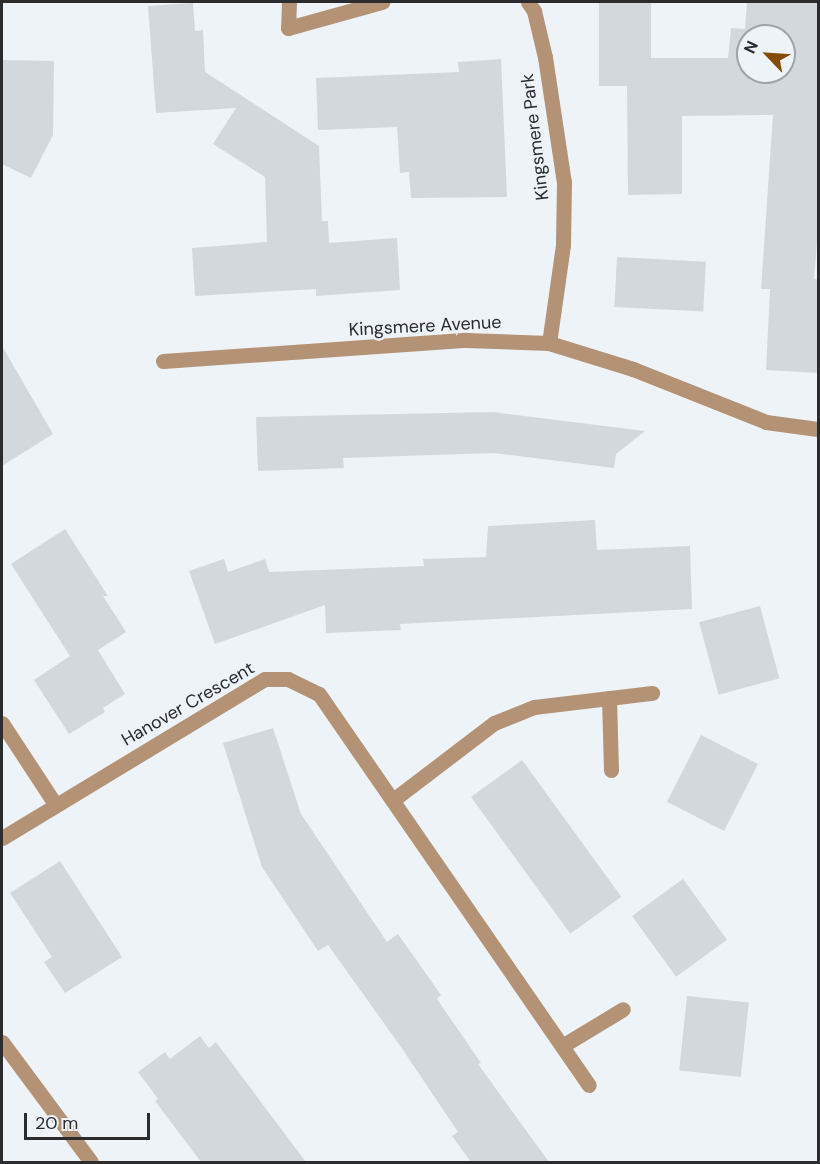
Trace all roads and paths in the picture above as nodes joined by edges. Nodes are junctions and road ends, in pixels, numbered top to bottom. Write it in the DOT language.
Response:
graph roads {
  1 [pos="289,2"];
  2 [pos="382,2"];
  3 [pos="528,2"];
  4 [pos="549,343"];
  5 [pos="163,361"];
  6 [pos="819,429"];
  7 [pos="652,693"];
  8 [pos="609,698"];
  9 [pos="2,723"];
  10 [pos="611,770"];
  11 [pos="393,800"];
  12 [pos="55,804"];
  13 [pos="2,838"];
  14 [pos="622,1009"];
  15 [pos="2,1042"];
  16 [pos="562,1046"];
  17 [pos="589,1085"];
  18 [pos="91,1162"];
  1 -- 2 [label="street"];
  3 -- 4 [label="street, Kingsmere Park"];
  4 -- 5 [label="street, Kingsmere Avenue"];
  4 -- 6 [label="street, Kingsmere Avenue"];
  7 -- 8 [label="street"];
  8 -- 10 [label="street"];
  8 -- 11 [label="street"];
  9 -- 12 [label="street"];
  11 -- 12 [label="street, Hanover Crescent"];
  11 -- 16 [label="street, Hanover Crescent"];
  12 -- 13 [label="street, Hanover Crescent"];
  14 -- 16 [label="street"];
  15 -- 18 [label="street"];
  16 -- 17 [label="street, Hanover Crescent"];
}
